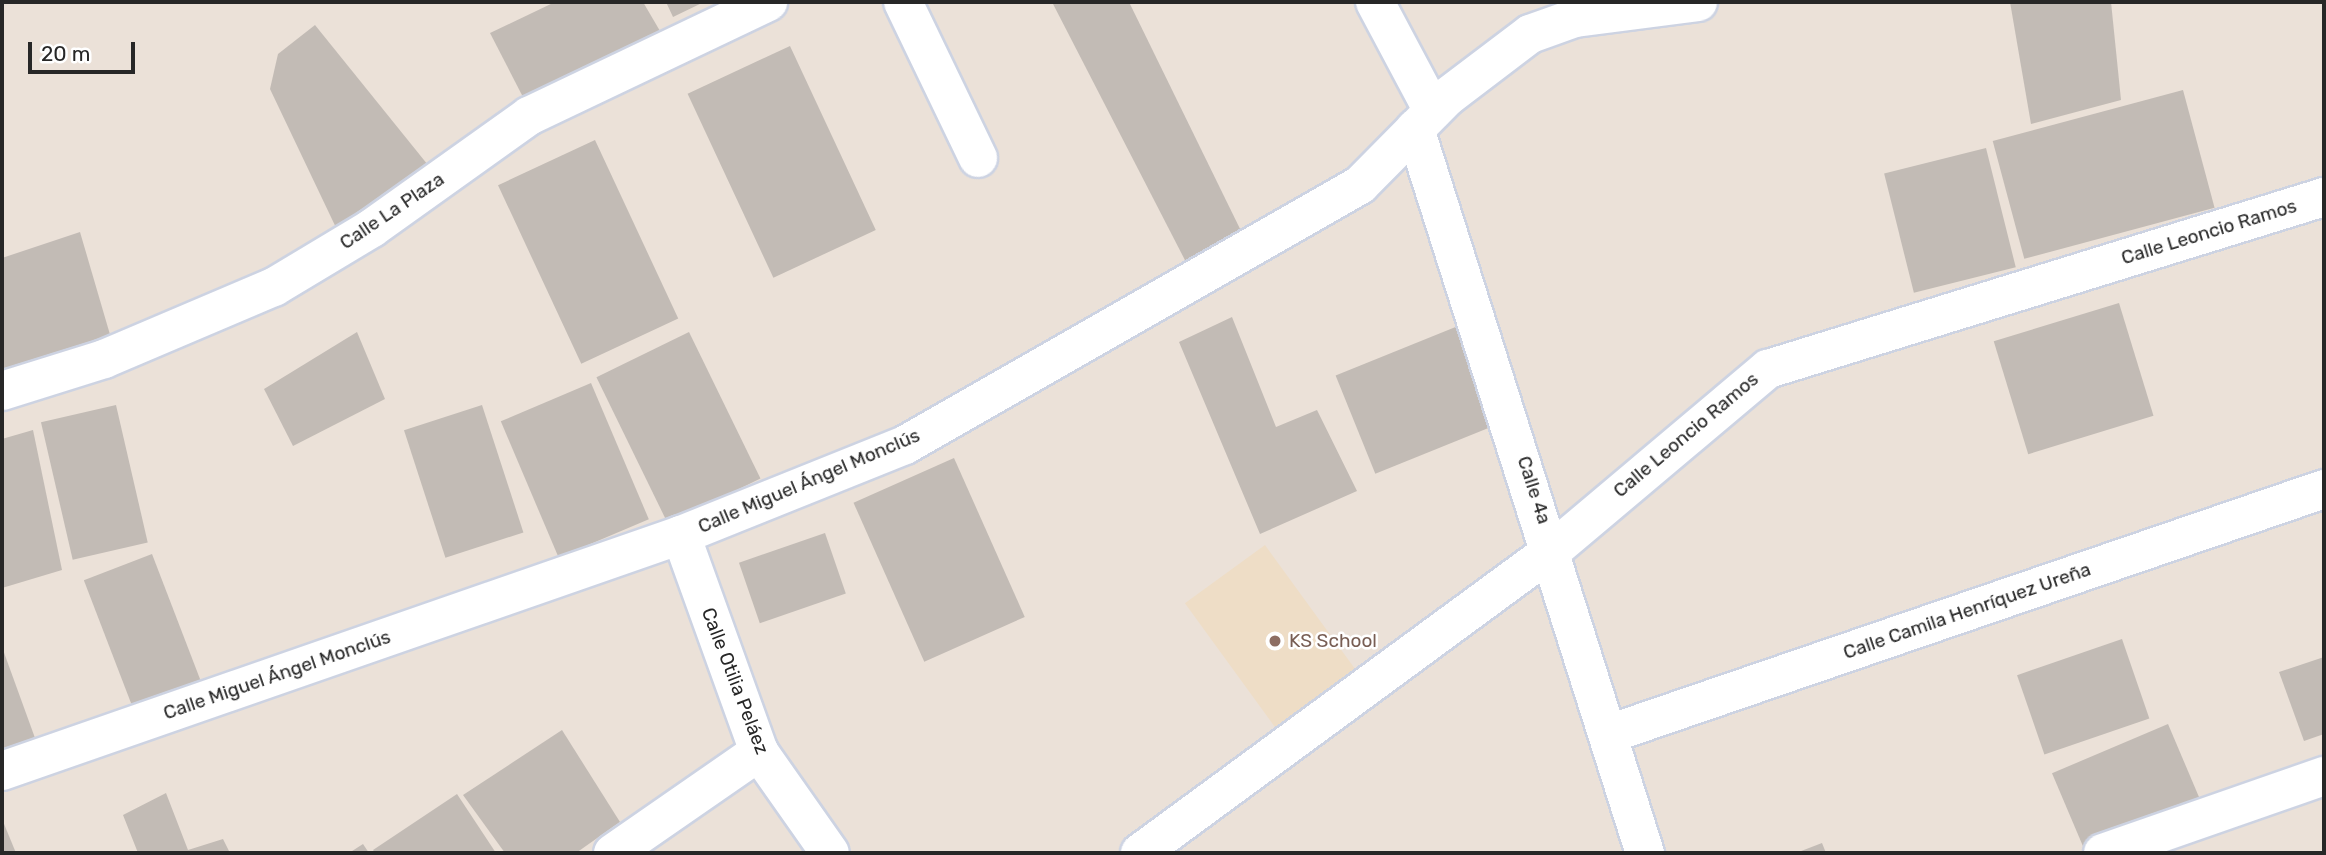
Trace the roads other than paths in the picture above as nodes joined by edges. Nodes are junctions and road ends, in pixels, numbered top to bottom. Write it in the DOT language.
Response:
graph roads {
  1 [pos="768,2"];
  2 [pos="903,2"];
  3 [pos="1375,2"];
  4 [pos="1698,2"];
  5 [pos="1424,120"];
  6 [pos="978,158"];
  7 [pos="2324,197"];
  8 [pos="2,391"];
  9 [pos="2324,489"];
  10 [pos="681,535"];
  11 [pos="1554,549"];
  12 [pos="1609,734"];
  13 [pos="760,752"];
  14 [pos="2,771"];
  15 [pos="2324,776"];
  16 [pos="612,853"];
  17 [pos="830,853"];
  18 [pos="1140,853"];
  19 [pos="1645,853"];
  20 [pos="2103,853"];
  1 -- 8 [label="street, Calle La Plaza"];
  2 -- 6 [label="street"];
  3 -- 5 [label="street, Calle 4a"];
  4 -- 5 [label="street, Calle Miguel Ángel Monclús"];
  5 -- 10 [label="street, Calle Miguel Ángel Monclús"];
  5 -- 11 [label="street, Calle 4a"];
  7 -- 11 [label="street, Calle Leoncio Ramos"];
  9 -- 12 [label="street, Calle Camila Henríquez Ureña"];
  10 -- 13 [label="street, Calle Otilia Peláez"];
  10 -- 14 [label="street, Calle Miguel Ángel Monclús"];
  11 -- 12 [label="street, Calle 4a"];
  11 -- 18 [label="street, Calle Leoncio Ramos"];
  12 -- 19 [label="street, Calle 4a"];
  13 -- 16 [label="street"];
  13 -- 17 [label="street, Calle Otilia Peláez"];
  15 -- 20 [label="street"];
}
